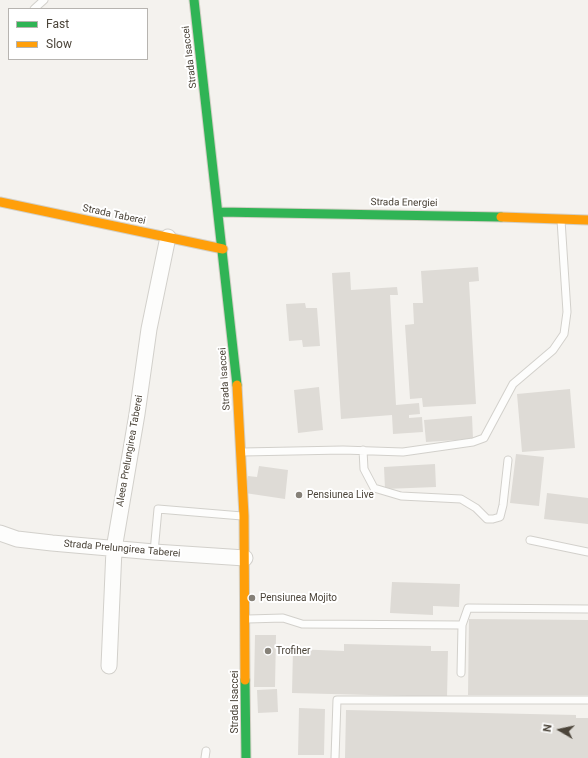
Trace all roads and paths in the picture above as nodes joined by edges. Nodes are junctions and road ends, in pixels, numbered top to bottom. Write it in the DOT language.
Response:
graph roads {
  1 [pos="44,0"];
  2 [pos="194,0"];
  3 [pos="35,8"];
  4 [pos="0,202"];
  5 [pos="220,212"];
  6 [pos="560,219"];
  7 [pos="588,220"];
  8 [pos="168,237"];
  9 [pos="223,249"];
  10 [pos="363,450"];
  11 [pos="241,452"];
  12 [pos="508,460"];
  13 [pos="244,516"];
  14 [pos="0,532"];
  15 [pos="530,540"];
  16 [pos="114,549"];
  17 [pos="154,552"];
  18 [pos="588,552"];
  19 [pos="245,558"];
  20 [pos="588,608"];
  21 [pos="245,619"];
  22 [pos="462,625"];
  23 [pos="109,666"];
  24 [pos="461,673"];
  25 [pos="588,700"];
  26 [pos="246,758"];
  27 [pos="335,758"];
  1 -- 3 [label="lane"];
  2 -- 5 [label="main road, Strada Isaccei"];
  4 -- 8 [label="main road, Strada Taberei"];
  5 -- 6 [label="main road, Strada Energiei"];
  5 -- 9 [label="main road, Strada Isaccei"];
  6 -- 7 [label="main road, Strada Energiei"];
  6 -- 10 [label="lane"];
  8 -- 9 [label="main road, Strada Taberei"];
  8 -- 16 [label="street, Aleea Prelungirea Taberei"];
  9 -- 11 [label="main road, Strada Isaccei"];
  10 -- 11 [label="lane"];
  10 -- 12 [label="lane"];
  11 -- 13 [label="main road, Strada Isaccei"];
  13 -- 17 [label="lane"];
  13 -- 19 [label="main road, Strada Isaccei"];
  14 -- 16 [label="street, Strada Prelungirea Taberei"];
  15 -- 18 [label="lane"];
  16 -- 17 [label="street, Strada Prelungirea Taberei"];
  16 -- 23 [label="street, Aleea Prelungirea Taberei"];
  17 -- 19 [label="street, Strada Prelungirea Taberei"];
  19 -- 21 [label="main road, Strada Isaccei"];
  20 -- 22 [label="lane"];
  21 -- 22 [label="lane"];
  21 -- 26 [label="main road, Strada Isaccei"];
  22 -- 24 [label="lane"];
  25 -- 27 [label="lane"];
}
